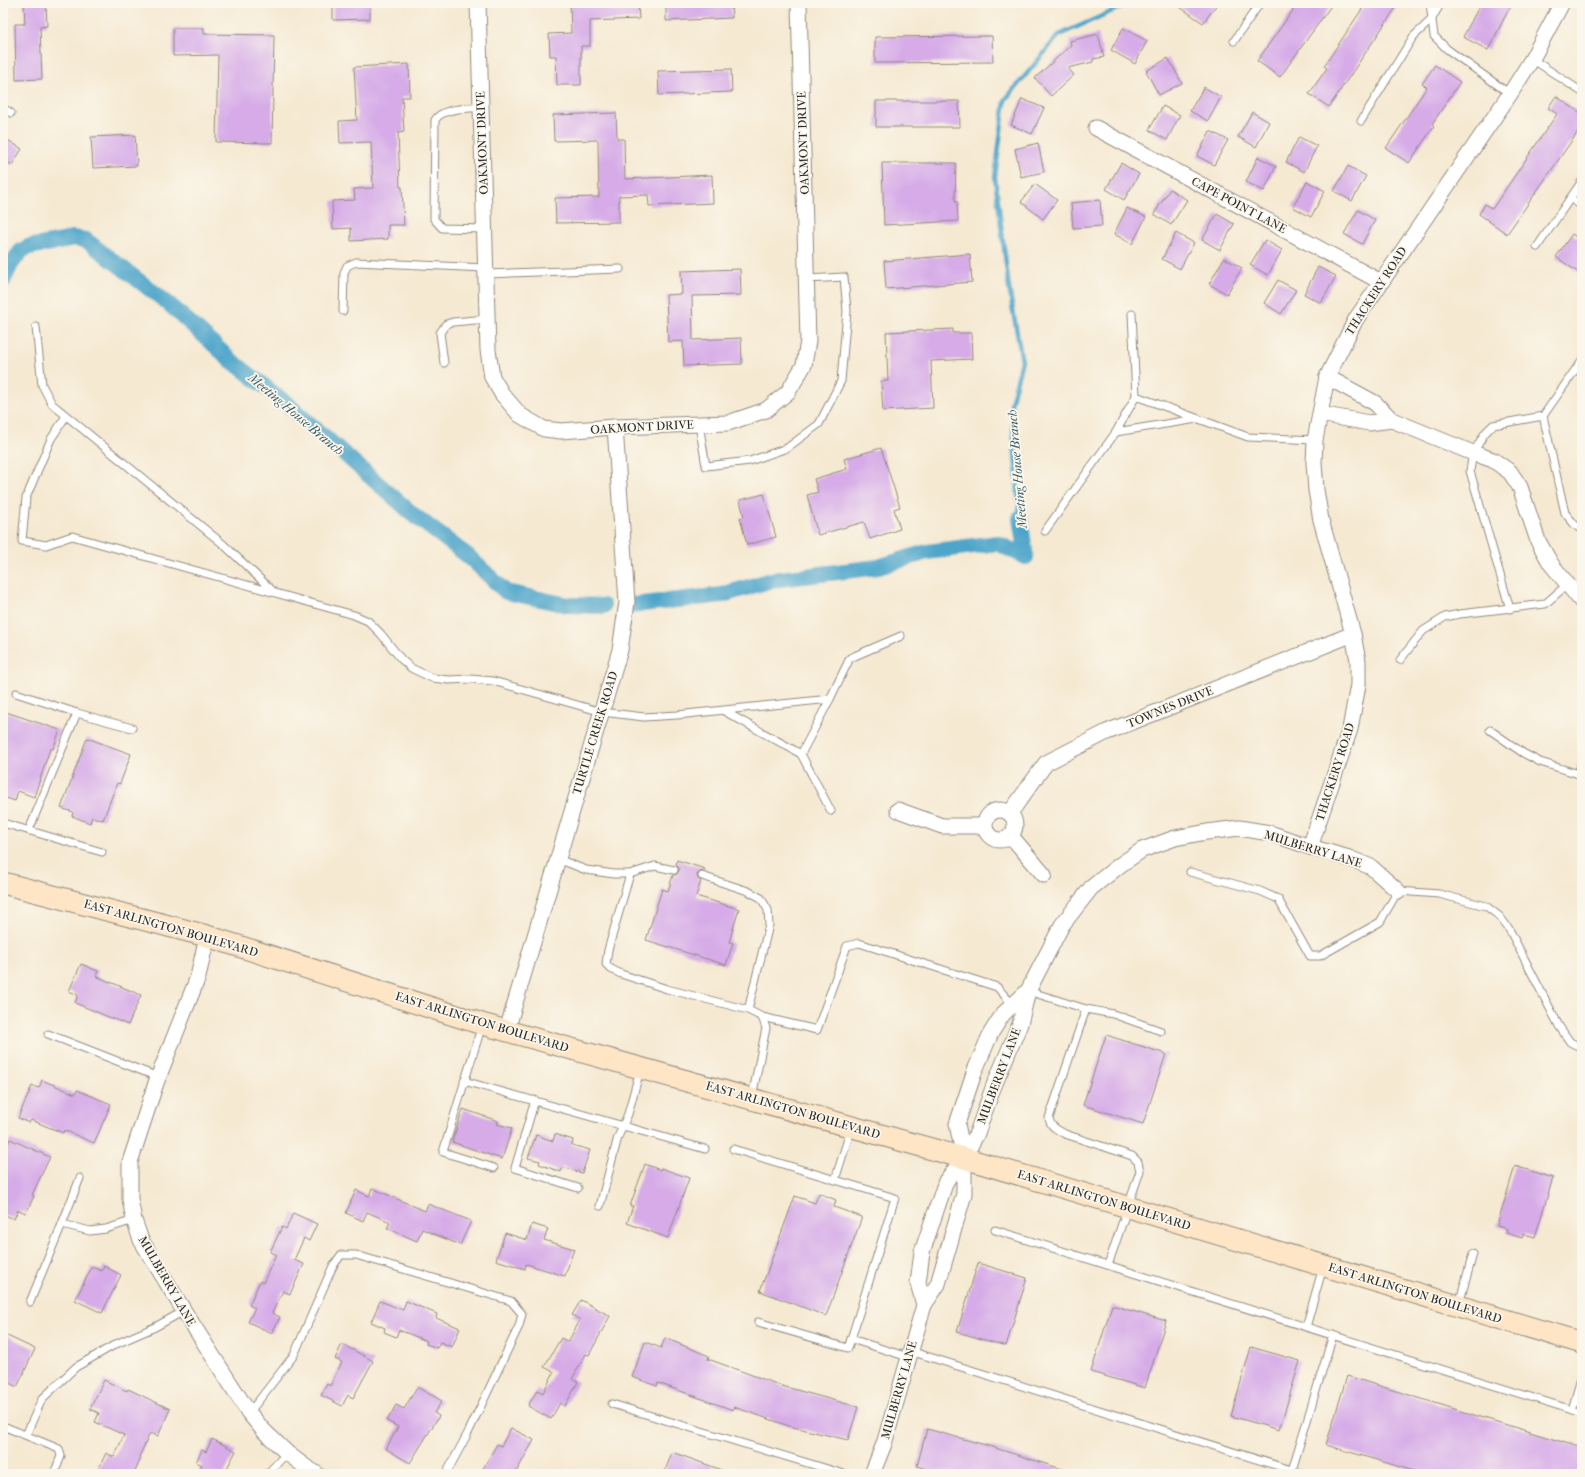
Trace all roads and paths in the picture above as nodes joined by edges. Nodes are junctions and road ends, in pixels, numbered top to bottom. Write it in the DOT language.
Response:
graph roads {
  1 [pos="478,3"];
  2 [pos="799,3"];
  3 [pos="1260,3"];
  4 [pos="1430,3"];
  5 [pos="1441,3"];
  6 [pos="1562,3"];
  7 [pos="1431,20"];
  8 [pos="1234,41"];
  9 [pos="1532,59"];
  10 [pos="1582,92"];
  11 [pos="1510,94"];
  12 [pos="481,107"];
  13 [pos="3,108"];
  14 [pos="11,113"];
  15 [pos="1361,121"];
  16 [pos="1096,128"];
  17 [pos="1582,182"];
  18 [pos="1570,198"];
  19 [pos="1582,206"];
  20 [pos="484,229"];
  21 [pos="1537,247"];
  22 [pos="620,269"];
  23 [pos="486,271"];
  24 [pos="807,279"];
  25 [pos="1381,282"];
  26 [pos="343,311"];
  27 [pos="1132,314"];
  28 [pos="487,319"];
  29 [pos="36,327"];
  30 [pos="1582,360"];
  31 [pos="444,363"];
  32 [pos="1327,377"];
  33 [pos="1136,396"];
  34 [pos="1320,414"];
  35 [pos="66,416"];
  36 [pos="1543,416"];
  37 [pos="1197,418"];
  38 [pos="1392,420"];
  39 [pos="699,424"];
  40 [pos="615,427"];
  41 [pos="1116,432"];
  42 [pos="1315,440"];
  43 [pos="1473,453"];
  44 [pos="1582,529"];
  45 [pos="1044,531"];
  46 [pos="1568,584"];
  47 [pos="276,593"];
  48 [pos="1582,602"];
  49 [pos="1510,609"];
  50 [pos="1353,634"];
  51 [pos="901,636"];
  52 [pos="1400,660"];
  53 [pos="16,693"];
  54 [pos="830,699"];
  55 [pos="724,711"];
  56 [pos="602,712"];
  57 [pos="77,713"];
  58 [pos="132,728"];
  59 [pos="1490,730"];
  60 [pos="801,754"];
  61 [pos="1582,761"];
  62 [pos="1580,774"];
  63 [pos="898,810"];
  64 [pos="831,811"];
  65 [pos="1010,814"];
  66 [pos="3,823"];
  67 [pos="984,826"];
  68 [pos="29,830"];
  69 [pos="1011,836"];
  70 [pos="1310,847"];
  71 [pos="102,852"];
  72 [pos="558,859"];
  73 [pos="674,870"];
  74 [pos="1190,872"];
  75 [pos="630,874"];
  76 [pos="1044,875"];
  77 [pos="702,876"];
  78 [pos="3,883"];
  79 [pos="1398,891"];
  80 [pos="207,936"];
  81 [pos="1028,991"];
  82 [pos="1013,1005"];
  83 [pos="1086,1008"];
  84 [pos="748,1010"];
  85 [pos="762,1017"];
  86 [pos="482,1024"];
  87 [pos="507,1030"];
  88 [pos="1161,1031"];
  89 [pos="48,1034"];
  90 [pos="1582,1048"];
  91 [pos="640,1068"];
  92 [pos="158,1077"];
  93 [pos="464,1081"];
  94 [pos="752,1099"];
  95 [pos="535,1100"];
  96 [pos="624,1125"];
  97 [pos="851,1127"];
  98 [pos="705,1149"];
  99 [pos="733,1150"];
  100 [pos="964,1158"];
  101 [pos="494,1168"];
  102 [pos="80,1178"];
  103 [pos="835,1180"];
  104 [pos="578,1188"];
  105 [pos="600,1206"];
  106 [pos="1127,1207"];
  107 [pos="134,1220"];
  108 [pos="62,1224"];
  109 [pos="995,1230"];
  110 [pos="1473,1254"];
  111 [pos="1108,1265"];
  112 [pos="1324,1266"];
  113 [pos="30,1302"];
  114 [pos="924,1305"];
  115 [pos="1459,1306"];
  116 [pos="184,1311"];
  117 [pos="758,1322"];
  118 [pos="1306,1327"];
  119 [pos="1333,1335"];
  120 [pos="851,1338"];
  121 [pos="1582,1343"];
  122 [pos="909,1354"];
  123 [pos="1582,1375"];
  124 [pos="612,1404"];
  125 [pos="1572,1410"];
  126 [pos="249,1413"];
  127 [pos="1582,1413"];
  128 [pos="3,1426"];
  129 [pos="26,1435"];
  130 [pos="287,1453"];
  131 [pos="1292,1470"];
  132 [pos="54,1474"];
  133 [pos="267,1474"];
  134 [pos="318,1474"];
  135 [pos="446,1474"];
  136 [pos="844,1474"];
  137 [pos="872,1474"];
  138 [pos="1304,1474"];
  1 -- 12 [label="street, OAKMONT DRIVE"];
  2 -- 24 [label="street, OAKMONT DRIVE"];
  3 -- 8 [label="lane"];
  4 -- 7 [label="lane"];
  5 -- 7 [label="lane"];
  6 -- 9 [label="street, THACKERY ROAD"];
  7 -- 11 [label="lane"];
  7 -- 15 [label="lane"];
  9 -- 10 [label="lane"];
  9 -- 11 [label="street, THACKERY ROAD"];
  11 -- 25 [label="street, THACKERY ROAD"];
  12 -- 20 [label="street, OAKMONT DRIVE"];
  12 -- 20 [label="lane"];
  13 -- 14 [label="lane"];
  16 -- 25 [label="street, CAPE POINT LANE"];
  17 -- 18 [label="lane"];
  18 -- 19 [label="lane"];
  18 -- 21 [label="lane"];
  20 -- 23 [label="street, OAKMONT DRIVE"];
  22 -- 23 [label="lane"];
  23 -- 26 [label="lane"];
  23 -- 28 [label="street, OAKMONT DRIVE"];
  24 -- 39 [label="street, OAKMONT DRIVE"];
  24 -- 39 [label="lane"];
  25 -- 32 [label="street, THACKERY ROAD"];
  27 -- 33 [label="lane"];
  28 -- 31 [label="lane"];
  28 -- 40 [label="street, OAKMONT DRIVE"];
  29 -- 35 [label="lane"];
  30 -- 36 [label="lane"];
  32 -- 34 [label="street, THACKERY ROAD"];
  32 -- 38 [label="street"];
  33 -- 37 [label="lane"];
  33 -- 41 [label="lane"];
  34 -- 38 [label="street"];
  34 -- 42 [label="street, THACKERY ROAD"];
  35 -- 47 [label="lane"];
  35 -- 47 [label="lane"];
  36 -- 43 [label="lane"];
  36 -- 44 [label="lane"];
  37 -- 41 [label="lane"];
  37 -- 42 [label="lane"];
  38 -- 43 [label="street"];
  39 -- 40 [label="street, OAKMONT DRIVE"];
  40 -- 56 [label="street, TURTLE CREEK ROAD"];
  41 -- 45 [label="lane"];
  42 -- 50 [label="street, THACKERY ROAD"];
  43 -- 46 [label="street"];
  43 -- 49 [label="lane"];
  46 -- 48 [label="street"];
  46 -- 49 [label="lane"];
  47 -- 56 [label="lane"];
  49 -- 52 [label="lane"];
  50 -- 65 [label="street, TOWNES DRIVE"];
  50 -- 70 [label="street, THACKERY ROAD"];
  51 -- 54 [label="lane"];
  53 -- 57 [label="lane"];
  54 -- 55 [label="lane"];
  54 -- 60 [label="lane"];
  55 -- 56 [label="lane"];
  55 -- 60 [label="lane"];
  56 -- 72 [label="street, TURTLE CREEK ROAD"];
  57 -- 58 [label="lane"];
  57 -- 68 [label="lane"];
  59 -- 62 [label="lane"];
  60 -- 64 [label="lane"];
  61 -- 62 [label="lane"];
  63 -- 67 [label="street"];
  65 -- 67 [label="street"];
  65 -- 69 [label="street"];
  66 -- 68 [label="lane"];
  67 -- 69 [label="street"];
  68 -- 71 [label="lane"];
  69 -- 76 [label="street"];
  70 -- 79 [label="street, MULBERRY LANE"];
  70 -- 81 [label="street, MULBERRY LANE"];
  72 -- 75 [label="lane"];
  72 -- 87 [label="street, TURTLE CREEK ROAD"];
  73 -- 75 [label="lane"];
  74 -- 79 [label="lane"];
  75 -- 84 [label="lane"];
  77 -- 84 [label="lane"];
  78 -- 80 [label="main road, EAST ARLINGTON BOULEVARD"];
  79 -- 90 [label="lane"];
  80 -- 86 [label="main road, EAST ARLINGTON BOULEVARD"];
  80 -- 92 [label="street, MULBERRY LANE"];
  81 -- 82 [label="street, MULBERRY LANE"];
  81 -- 83 [label="lane"];
  81 -- 100 [label="street, MULBERRY LANE"];
  82 -- 85 [label="lane"];
  82 -- 100 [label="street, MULBERRY LANE"];
  83 -- 88 [label="lane"];
  83 -- 106 [label="lane"];
  84 -- 85 [label="lane"];
  85 -- 94 [label="lane"];
  86 -- 87 [label="main road, EAST ARLINGTON BOULEVARD"];
  86 -- 93 [label="lane"];
  87 -- 91 [label="main road, EAST ARLINGTON BOULEVARD"];
  89 -- 92 [label="lane"];
  91 -- 94 [label="main road, EAST ARLINGTON BOULEVARD"];
  91 -- 96 [label="lane"];
  92 -- 107 [label="street, MULBERRY LANE"];
  93 -- 95 [label="lane"];
  93 -- 101 [label="lane"];
  94 -- 97 [label="main road, EAST ARLINGTON BOULEVARD"];
  95 -- 96 [label="lane"];
  95 -- 104 [label="lane"];
  96 -- 98 [label="lane"];
  96 -- 105 [label="lane"];
  97 -- 100 [label="main road, EAST ARLINGTON BOULEVARD"];
  97 -- 103 [label="lane"];
  99 -- 103 [label="lane"];
  100 -- 106 [label="main road, EAST ARLINGTON BOULEVARD"];
  100 -- 114 [label="street, MULBERRY LANE"];
  100 -- 114 [label="street, MULBERRY LANE"];
  102 -- 108 [label="lane"];
  103 -- 120 [label="lane"];
  106 -- 111 [label="lane"];
  106 -- 112 [label="main road, EAST ARLINGTON BOULEVARD"];
  107 -- 108 [label="lane"];
  107 -- 116 [label="street, MULBERRY LANE"];
  108 -- 113 [label="lane"];
  109 -- 111 [label="lane"];
  110 -- 115 [label="lane"];
  111 -- 118 [label="lane"];
  112 -- 115 [label="main road, EAST ARLINGTON BOULEVARD"];
  112 -- 118 [label="lane"];
  114 -- 122 [label="street, MULBERRY LANE"];
  115 -- 121 [label="main road, EAST ARLINGTON BOULEVARD"];
  116 -- 126 [label="street, MULBERRY LANE"];
  116 -- 129 [label="lane"];
  117 -- 120 [label="lane"];
  118 -- 119 [label="lane"];
  119 -- 125 [label="lane"];
  119 -- 131 [label="lane"];
  120 -- 122 [label="lane"];
  122 -- 131 [label="lane"];
  122 -- 137 [label="street, MULBERRY LANE"];
  123 -- 125 [label="lane"];
  124 -- 136 [label="lane"];
  125 -- 127 [label="lane"];
  126 -- 130 [label="street, MULBERRY LANE"];
  126 -- 135 [label="lane"];
  128 -- 129 [label="lane"];
  129 -- 132 [label="lane"];
  130 -- 133 [label="lane"];
  130 -- 134 [label="street, MULBERRY LANE"];
  131 -- 138 [label="lane"];
}
